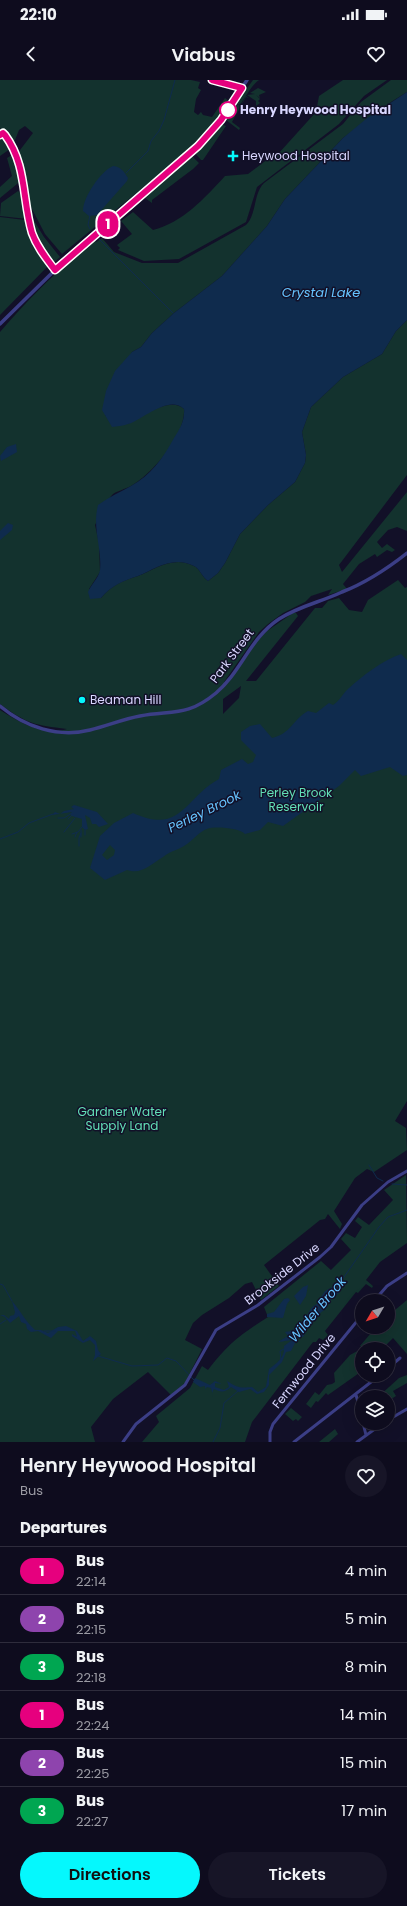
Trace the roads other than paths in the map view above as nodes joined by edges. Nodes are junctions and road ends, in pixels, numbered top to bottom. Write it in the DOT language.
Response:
graph roads {
  1 [pos="212,80"];
  2 [pos="247,80"];
  3 [pos="242,88"];
  4 [pos="0,324"];
  5 [pos="407,553"];
  6 [pos="0,706"];
  7 [pos="407,1171"];
  8 [pos="407,1273"];
  9 [pos="380,1294"];
  10 [pos="355,1324"];
  11 [pos="400,1358"];
  12 [pos="395,1362"];
  13 [pos="372,1382"];
  14 [pos="362,1390"];
  15 [pos="355,1396"];
  16 [pos="407,1409"];
  17 [pos="395,1416"];
  18 [pos="365,1430"];
  19 [pos="373,1430"];
  20 [pos="366,1435"];
  21 [pos="123,1442"];
  22 [pos="270,1442"];
  23 [pos="294,1442"];
  24 [pos="358,1442"];
  1 -- 3 [label="street"];
  2 -- 3 [label="street"];
  3 -- 4 [label="street"];
  5 -- 6 [label="street, Park Street"];
  7 -- 21 [label="street, Brookside Drive"];
  8 -- 9 [label="street"];
  10 -- 22 [label="street, Fernwood Drive"];
  11 -- 12 [label="street"];
  13 -- 14 [label="street"];
  15 -- 23 [label="street"];
  16 -- 17 [label="street"];
  18 -- 20 [label="street"];
  19 -- 20 [label="street"];
  20 -- 24 [label="street"];
}
